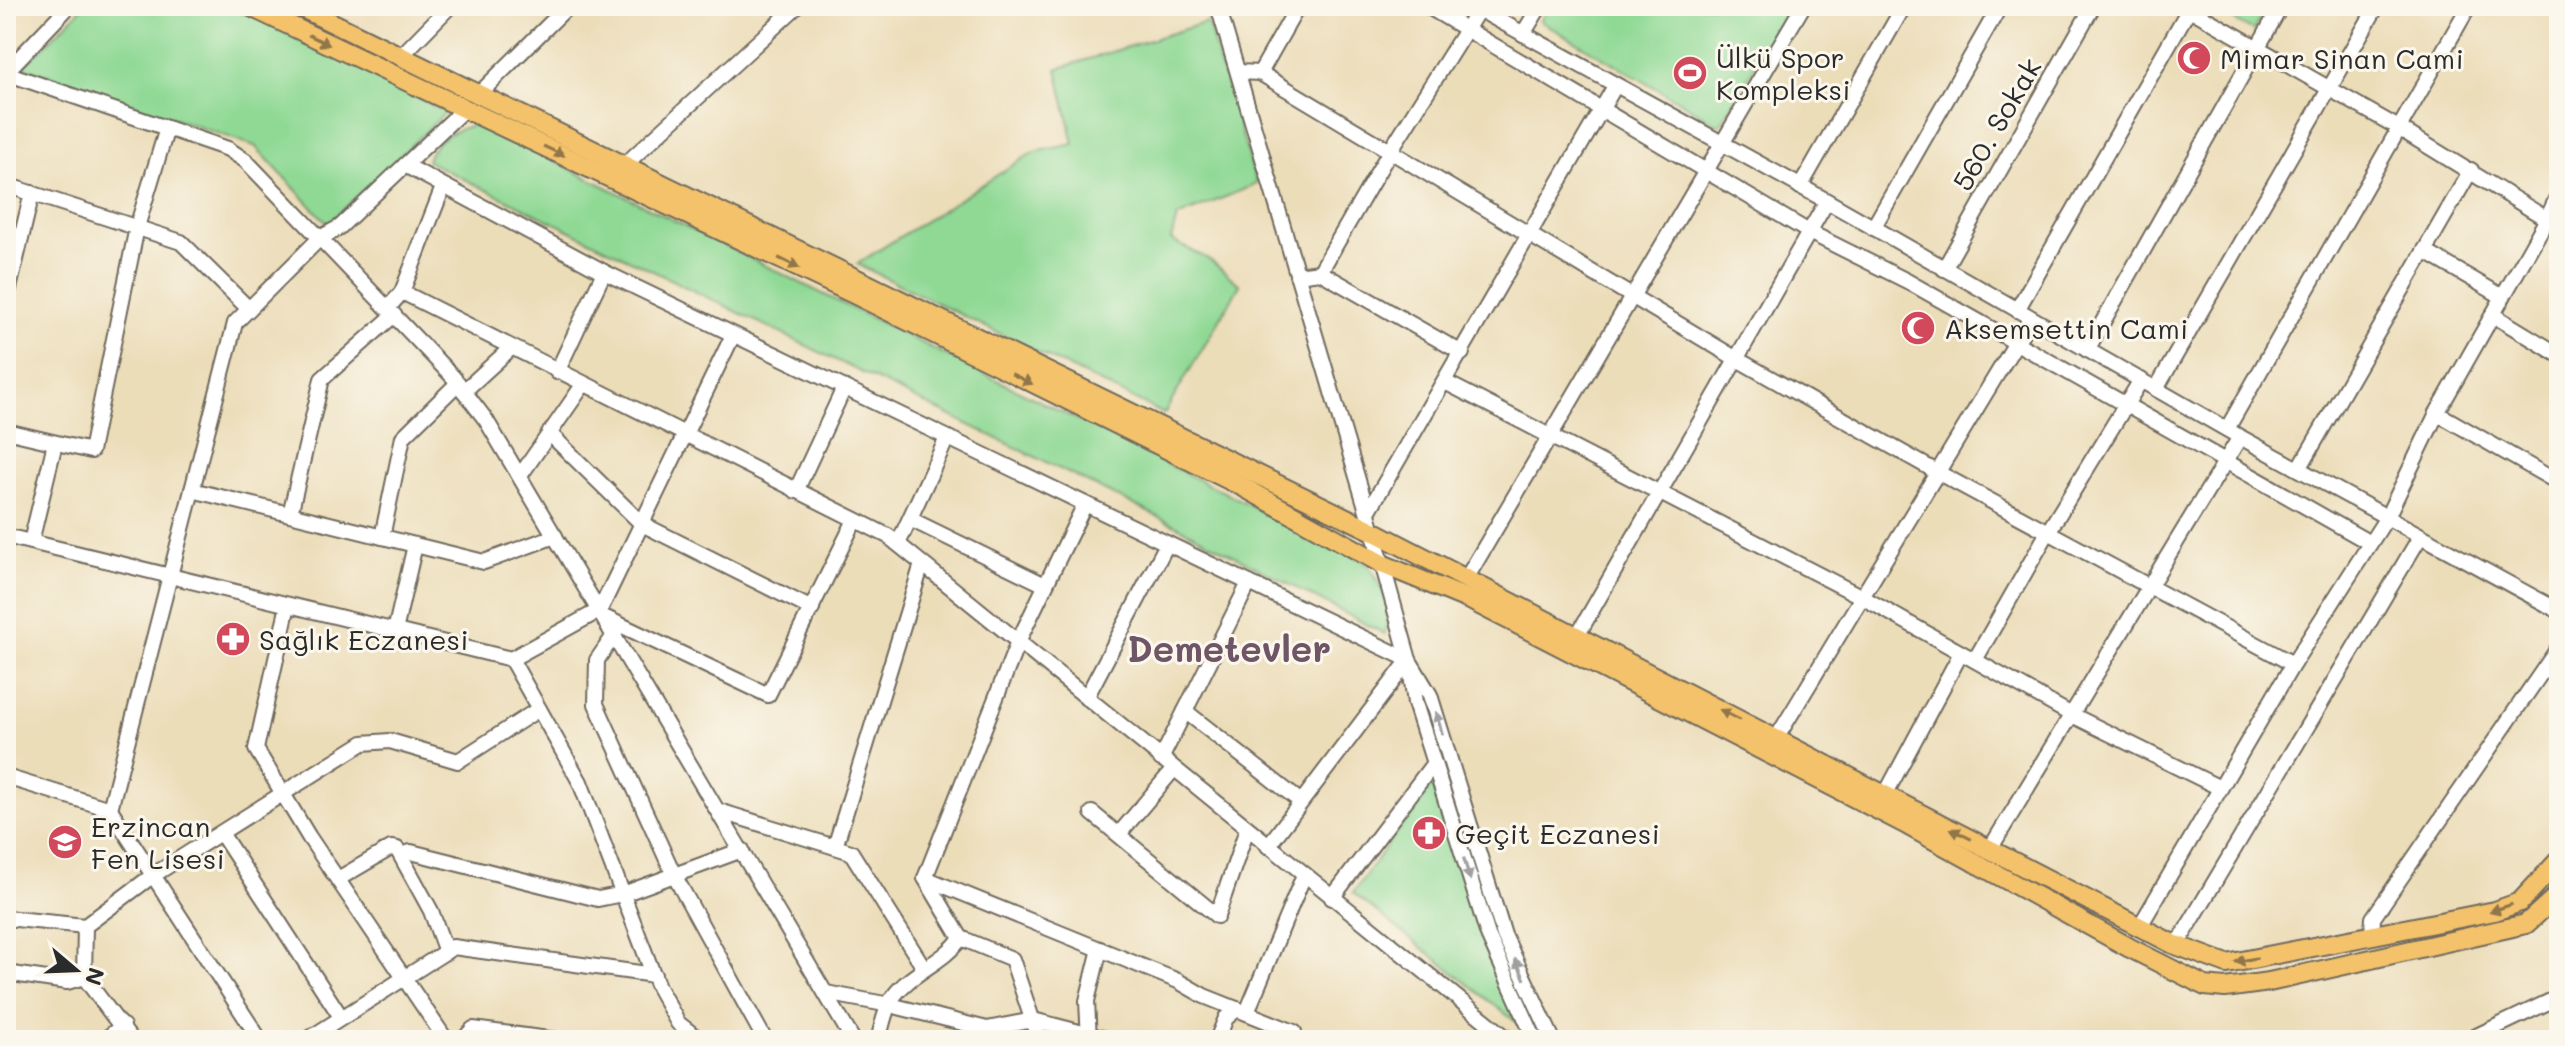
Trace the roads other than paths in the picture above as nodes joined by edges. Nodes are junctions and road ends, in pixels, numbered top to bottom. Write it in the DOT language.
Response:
graph roads {
  1 [pos="69,6"];
  2 [pos="249,6"];
  3 [pos="450,6"];
  4 [pos="797,6"];
  5 [pos="1218,6"];
  6 [pos="1298,6"];
  7 [pos="1427,6"];
  8 [pos="1540,6"];
  9 [pos="1803,6"];
  10 [pos="1904,6"];
  11 [pos="2000,6"];
  12 [pos="2093,6"];
  13 [pos="2281,6"];
  14 [pos="2377,6"];
  15 [pos="2469,6"];
  16 [pos="2186,7"];
  17 [pos="311,8"];
  18 [pos="562,8"];
  19 [pos="1476,8"];
  20 [pos="1467,28"];
  21 [pos="1523,34"];
  22 [pos="2257,48"];
  23 [pos="400,57"];
  24 [pos="6,72"];
  25 [pos="1238,72"];
  26 [pos="1260,73"];
  27 [pos="1615,86"];
  28 [pos="2330,89"];
  29 [pos="471,102"];
  30 [pos="1601,110"];
  31 [pos="2397,127"];
  32 [pos="167,128"];
  33 [pos="1723,144"];
  34 [pos="1390,151"];
  35 [pos="623,162"];
  36 [pos="405,165"];
  37 [pos="2471,170"];
  38 [pos="1706,174"];
  39 [pos="613,179"];
  40 [pos="6,185"];
  41 [pos="443,187"];
  42 [pos="1800,187"];
  43 [pos="32,193"];
  44 [pos="2559,193"];
  45 [pos="1827,201"];
  46 [pos="2553,222"];
  47 [pos="137,227"];
  48 [pos="1873,228"];
  49 [pos="1809,232"];
  50 [pos="1530,233"];
  51 [pos="320,238"];
  52 [pos="2424,251"];
  53 [pos="1922,256"];
  54 [pos="1944,269"];
  55 [pos="604,272"];
  56 [pos="1320,272"];
  57 [pos="1297,275"];
  58 [pos="1907,281"];
  59 [pos="402,292"];
  60 [pos="2503,297"];
  61 [pos="1633,298"];
  62 [pos="6,301"];
  63 [pos="249,309"];
  64 [pos="391,312"];
  65 [pos="2024,314"];
  66 [pos="2493,315"];
  67 [pos="733,335"];
  68 [pos="2016,341"];
  69 [pos="511,348"];
  70 [pos="2087,350"];
  71 [pos="1462,353"];
  72 [pos="2559,355"];
  73 [pos="1735,358"];
  74 [pos="557,372"];
  75 [pos="2141,380"];
  76 [pos="1445,382"];
  77 [pos="583,385"];
  78 [pos="461,387"];
  79 [pos="844,388"];
  80 [pos="2156,389"];
  81 [pos="2126,405"];
  82 [pos="2437,413"];
  83 [pos="6,431"];
  84 [pos="549,433"];
  85 [pos="2234,433"];
  86 [pos="684,436"];
  87 [pos="1551,437"];
  88 [pos="947,438"];
  89 [pos="55,443"];
  90 [pos="2226,460"];
  91 [pos="2299,469"];
  92 [pos="1937,472"];
  93 [pos="520,476"];
  94 [pos="2559,483"];
  95 [pos="192,490"];
  96 [pos="796,491"];
  97 [pos="1657,492"];
  98 [pos="1085,504"];
  99 [pos="1368,512"];
  100 [pos="290,514"];
  101 [pos="2387,517"];
  102 [pos="855,520"];
  103 [pos="912,520"];
  104 [pos="642,524"];
  105 [pos="1373,531"];
  106 [pos="2048,532"];
  107 [pos="6,536"];
  108 [pos="555,536"];
  109 [pos="382,537"];
  110 [pos="2420,537"];
  111 [pos="31,542"];
  112 [pos="2370,543"];
  113 [pos="898,544"];
  114 [pos="1167,544"];
  115 [pos="415,545"];
  116 [pos="922,564"];
  117 [pos="1382,564"];
  118 [pos="170,576"];
  119 [pos="1466,579"];
  120 [pos="1249,583"];
  121 [pos="1045,585"];
  122 [pos="2150,586"];
  123 [pos="1862,597"];
  124 [pos="288,605"];
  125 [pos="812,609"];
  126 [pos="2559,611"];
  127 [pos="602,614"];
  128 [pos="395,631"];
  129 [pos="615,634"];
  130 [pos="1577,636"];
  131 [pos="1018,642"];
  132 [pos="2559,647"];
  133 [pos="1961,653"];
  134 [pos="511,659"];
  135 [pos="1409,660"];
  136 [pos="1975,660"];
  137 [pos="2293,664"];
  138 [pos="1086,698"];
  139 [pos="539,709"];
  140 [pos="1185,711"];
  141 [pos="2072,715"];
  142 [pos="1776,739"];
  143 [pos="1161,759"];
  144 [pos="1434,763"];
  145 [pos="1173,770"];
  146 [pos="6,777"];
  147 [pos="2220,788"];
  148 [pos="284,795"];
  149 [pos="1885,795"];
  150 [pos="1301,802"];
  151 [pos="110,809"];
  152 [pos="719,811"];
  153 [pos="1092,813"];
  154 [pos="1247,829"];
  155 [pos="221,833"];
  156 [pos="1119,834"];
  157 [pos="1268,846"];
  158 [pos="835,847"];
  159 [pos="1990,849"];
  160 [pos="742,850"];
  161 [pos="402,854"];
  162 [pos="2559,860"];
  163 [pos="674,875"];
  164 [pos="1304,875"];
  165 [pos="152,876"];
  166 [pos="925,878"];
  167 [pos="338,879"];
  168 [pos="623,894"];
  169 [pos="2559,894"];
  170 [pos="1332,898"];
  171 [pos="6,918"];
  172 [pos="85,926"];
  173 [pos="2140,926"];
  174 [pos="2372,935"];
  175 [pos="961,938"];
  176 [pos="2177,945"];
  177 [pos="1100,949"];
  178 [pos="446,952"];
  179 [pos="924,968"];
  180 [pos="6,973"];
  181 [pos="654,975"];
  182 [pos="403,976"];
  183 [pos="84,977"];
  184 [pos="826,993"];
  185 [pos="2559,997"];
  186 [pos="890,1005"];
  187 [pos="1242,1010"];
  188 [pos="341,1017"];
  189 [pos="1033,1020"];
  190 [pos="123,1026"];
  191 [pos="982,1034"];
  192 [pos="1088,1037"];
  193 [pos="104,1040"];
  194 [pos="131,1040"];
  195 [pos="260,1040"];
  196 [pos="307,1040"];
  197 [pos="446,1040"];
  198 [pos="463,1040"];
  199 [pos="556,1040"];
  200 [pos="700,1040"];
  201 [pos="765,1040"];
  202 [pos="853,1040"];
  203 [pos="878,1040"];
  204 [pos="1039,1040"];
  205 [pos="1110,1040"];
  206 [pos="1217,1040"];
  207 [pos="1291,1040"];
  208 [pos="1509,1040"];
  209 [pos="1535,1040"];
  210 [pos="1553,1040"];
  211 [pos="2468,1040"];
  1 -- 24 [label="street"];
  2 -- 29 [label="main road, one-way"];
  3 -- 23 [label="street"];
  4 -- 35 [label="street"];
  5 -- 25 [label="street"];
  6 -- 26 [label="street"];
  7 -- 20 [label="street"];
  8 -- 21 [label="street"];
  9 -- 33 [label="street"];
  10 -- 42 [label="street"];
  11 -- 48 [label="street"];
  12 -- 54 [label="street, 560. Sokak"];
  13 -- 22 [label="street"];
  14 -- 28 [label="street"];
  15 -- 31 [label="street"];
  16 -- 22 [label="street"];
  16 -- 65 [label="street"];
  17 -- 23 [label="main road"];
  18 -- 29 [label="street"];
  19 -- 20 [label="street"];
  19 -- 21 [label="street"];
  20 -- 30 [label="street"];
  20 -- 34 [label="street"];
  21 -- 27 [label="street"];
  22 -- 28 [label="street"];
  22 -- 70 [label="street"];
  23 -- 29 [label="main road"];
  24 -- 32 [label="street"];
  25 -- 26 [label="street"];
  25 -- 57 [label="street"];
  26 -- 34 [label="street"];
  27 -- 30 [label="street"];
  27 -- 33 [label="street"];
  28 -- 31 [label="street"];
  28 -- 80 [label="street"];
  29 -- 35 [label="main road"];
  29 -- 36 [label="street"];
  29 -- 39 [label="main road, one-way"];
  30 -- 38 [label="street"];
  30 -- 50 [label="street"];
  31 -- 37 [label="street"];
  31 -- 85 [label="street"];
  32 -- 47 [label="street"];
  32 -- 51 [label="street"];
  33 -- 38 [label="street"];
  33 -- 42 [label="street"];
  34 -- 50 [label="street"];
  34 -- 56 [label="street"];
  35 -- 39 [label="street"];
  35 -- 105 [label="main road"];
  36 -- 41 [label="street"];
  36 -- 51 [label="street"];
  37 -- 46 [label="street"];
  37 -- 52 [label="street"];
  38 -- 49 [label="street"];
  38 -- 61 [label="street"];
  39 -- 117 [label="main road, one-way"];
  40 -- 43 [label="street"];
  41 -- 55 [label="street"];
  41 -- 59 [label="street"];
  42 -- 45 [label="street"];
  43 -- 47 [label="street"];
  43 -- 62 [label="street"];
  44 -- 46 [label="street"];
  45 -- 48 [label="street"];
  45 -- 49 [label="street"];
  46 -- 60 [label="street"];
  47 -- 63 [label="street"];
  47 -- 89 [label="street"];
  48 -- 53 [label="street"];
  49 -- 58 [label="street"];
  49 -- 73 [label="street"];
  50 -- 61 [label="street"];
  50 -- 71 [label="street"];
  51 -- 63 [label="street"];
  51 -- 64 [label="street"];
  52 -- 60 [label="street"];
  52 -- 91 [label="street"];
  53 -- 54 [label="street"];
  53 -- 58 [label="street"];
  54 -- 65 [label="street"];
  55 -- 67 [label="street"];
  55 -- 74 [label="street"];
  56 -- 57 [label="street"];
  56 -- 71 [label="street"];
  57 -- 99 [label="street"];
  58 -- 68 [label="street"];
  59 -- 64 [label="street"];
  59 -- 69 [label="street"];
  60 -- 66 [label="street"];
  61 -- 73 [label="street"];
  61 -- 87 [label="street"];
  63 -- 95 [label="street"];
  64 -- 78 [label="street"];
  64 -- 100 [label="street"];
  65 -- 68 [label="street"];
  65 -- 70 [label="street"];
  66 -- 72 [label="street"];
  66 -- 82 [label="street"];
  67 -- 79 [label="street"];
  67 -- 86 [label="street"];
  68 -- 81 [label="street"];
  68 -- 92 [label="street"];
  69 -- 74 [label="street"];
  69 -- 78 [label="street"];
  70 -- 75 [label="street"];
  71 -- 76 [label="street"];
  73 -- 92 [label="street"];
  73 -- 97 [label="street"];
  74 -- 77 [label="street"];
  75 -- 80 [label="street"];
  75 -- 81 [label="street"];
  76 -- 87 [label="street"];
  76 -- 99 [label="street"];
  77 -- 84 [label="street"];
  77 -- 86 [label="street"];
  78 -- 93 [label="street"];
  78 -- 109 [label="street"];
  79 -- 88 [label="street"];
  79 -- 96 [label="street"];
  80 -- 85 [label="street"];
  81 -- 90 [label="street"];
  81 -- 106 [label="street"];
  82 -- 94 [label="street"];
  82 -- 101 [label="street"];
  83 -- 89 [label="street"];
  84 -- 93 [label="street"];
  84 -- 104 [label="street"];
  85 -- 90 [label="street"];
  85 -- 91 [label="street"];
  86 -- 96 [label="street"];
  86 -- 104 [label="street"];
  87 -- 97 [label="street"];
  87 -- 119 [label="street"];
  88 -- 98 [label="street"];
  88 -- 103 [label="street"];
  89 -- 111 [label="street"];
  90 -- 112 [label="street"];
  90 -- 122 [label="street"];
  91 -- 101 [label="street"];
  92 -- 106 [label="street"];
  92 -- 123 [label="street"];
  93 -- 108 [label="street"];
  95 -- 100 [label="street"];
  95 -- 118 [label="street"];
  96 -- 102 [label="street"];
  97 -- 123 [label="street"];
  97 -- 130 [label="street"];
  98 -- 114 [label="street"];
  98 -- 121 [label="street"];
  99 -- 105 [label="street"];
  100 -- 109 [label="street"];
  101 -- 110 [label="street"];
  101 -- 112 [label="street"];
  102 -- 113 [label="street"];
  102 -- 125 [label="street"];
  103 -- 113 [label="street"];
  103 -- 121 [label="street"];
  104 -- 125 [label="street"];
  104 -- 127 [label="street"];
  105 -- 117 [label="street"];
  105 -- 119 [label="main road"];
  106 -- 122 [label="street"];
  106 -- 136 [label="street"];
  107 -- 111 [label="street"];
  108 -- 115 [label="street"];
  108 -- 127 [label="street"];
  109 -- 115 [label="street"];
  110 -- 126 [label="street"];
  110 -- 176 [label="street"];
  111 -- 118 [label="street"];
  112 -- 137 [label="street"];
  113 -- 116 [label="street"];
  114 -- 120 [label="street"];
  114 -- 138 [label="street"];
  115 -- 128 [label="street"];
  116 -- 131 [label="street"];
  116 -- 158 [label="street"];
  117 -- 135 [label="street"];
  117 -- 169 [label="main road"];
  118 -- 124 [label="street"];
  118 -- 151 [label="street"];
  119 -- 130 [label="main road"];
  120 -- 135 [label="street"];
  120 -- 140 [label="street"];
  121 -- 131 [label="street"];
  122 -- 137 [label="street"];
  122 -- 141 [label="street"];
  123 -- 133 [label="street"];
  123 -- 142 [label="street"];
  124 -- 128 [label="street"];
  124 -- 148 [label="street"];
  125 -- 127 [label="street"];
  127 -- 129 [label="street"];
  127 -- 134 [label="street"];
  128 -- 134 [label="street"];
  129 -- 152 [label="street"];
  129 -- 163 [label="street"];
  142 -- 130 [label="main road, one-way"];
  131 -- 138 [label="street"];
  131 -- 166 [label="street"];
  132 -- 174 [label="street"];
  133 -- 136 [label="street"];
  133 -- 149 [label="street"];
  134 -- 139 [label="street"];
  135 -- 144 [label="street"];
  135 -- 150 [label="street"];
  210 -- 135 [label="street, one-way"];
  136 -- 141 [label="street"];
  137 -- 147 [label="street"];
  138 -- 143 [label="street"];
  139 -- 148 [label="street"];
  139 -- 168 [label="street"];
  140 -- 143 [label="street"];
  140 -- 150 [label="street"];
  141 -- 147 [label="street"];
  141 -- 159 [label="street"];
  142 -- 149 [label="main road"];
  143 -- 145 [label="street"];
  144 -- 170 [label="street"];
  144 -- 209 [label="street, one-way"];
  145 -- 154 [label="street"];
  145 -- 156 [label="street"];
  146 -- 151 [label="street"];
  147 -- 173 [label="street"];
  148 -- 155 [label="street"];
  148 -- 167 [label="street"];
  159 -- 149 [label="main road, one-way"];
  150 -- 157 [label="street"];
  151 -- 165 [label="street"];
  152 -- 158 [label="street"];
  152 -- 160 [label="street"];
  153 -- 156 [label="street"];
  154 -- 156 [label="street"];
  154 -- 157 [label="street"];
  155 -- 165 [label="street"];
  155 -- 188 [label="street"];
  157 -- 164 [label="street"];
  158 -- 179 [label="street"];
  159 -- 173 [label="main road"];
  160 -- 163 [label="street"];
  160 -- 184 [label="street"];
  161 -- 167 [label="street"];
  161 -- 168 [label="street"];
  161 -- 178 [label="street"];
  162 -- 174 [label="main road, one-way"];
  163 -- 168 [label="street"];
  163 -- 201 [label="street"];
  164 -- 170 [label="street"];
  164 -- 187 [label="street"];
  165 -- 172 [label="street"];
  165 -- 195 [label="street"];
  166 -- 175 [label="street"];
  166 -- 177 [label="street"];
  167 -- 182 [label="street"];
  168 -- 181 [label="street"];
  170 -- 208 [label="street"];
  171 -- 172 [label="street"];
  172 -- 183 [label="street"];
  173 -- 176 [label="main road"];
  174 -- 176 [label="main road, one-way"];
  175 -- 179 [label="street"];
  175 -- 189 [label="street"];
  177 -- 187 [label="street"];
  177 -- 192 [label="street"];
  178 -- 181 [label="street"];
  178 -- 182 [label="street"];
  179 -- 186 [label="street"];
  180 -- 183 [label="street"];
  181 -- 200 [label="street"];
  182 -- 188 [label="street"];
  182 -- 197 [label="street"];
  183 -- 190 [label="street"];
  184 -- 186 [label="street"];
  184 -- 202 [label="street"];
  185 -- 211 [label="street"];
  186 -- 191 [label="street"];
  186 -- 203 [label="street"];
  187 -- 206 [label="street"];
  187 -- 207 [label="street"];
  188 -- 196 [label="street"];
  189 -- 191 [label="street"];
  189 -- 192 [label="street"];
  189 -- 204 [label="street"];
  190 -- 193 [label="street"];
  190 -- 194 [label="street"];
  192 -- 205 [label="street"];
  198 -- 199 [label="street"];
}
